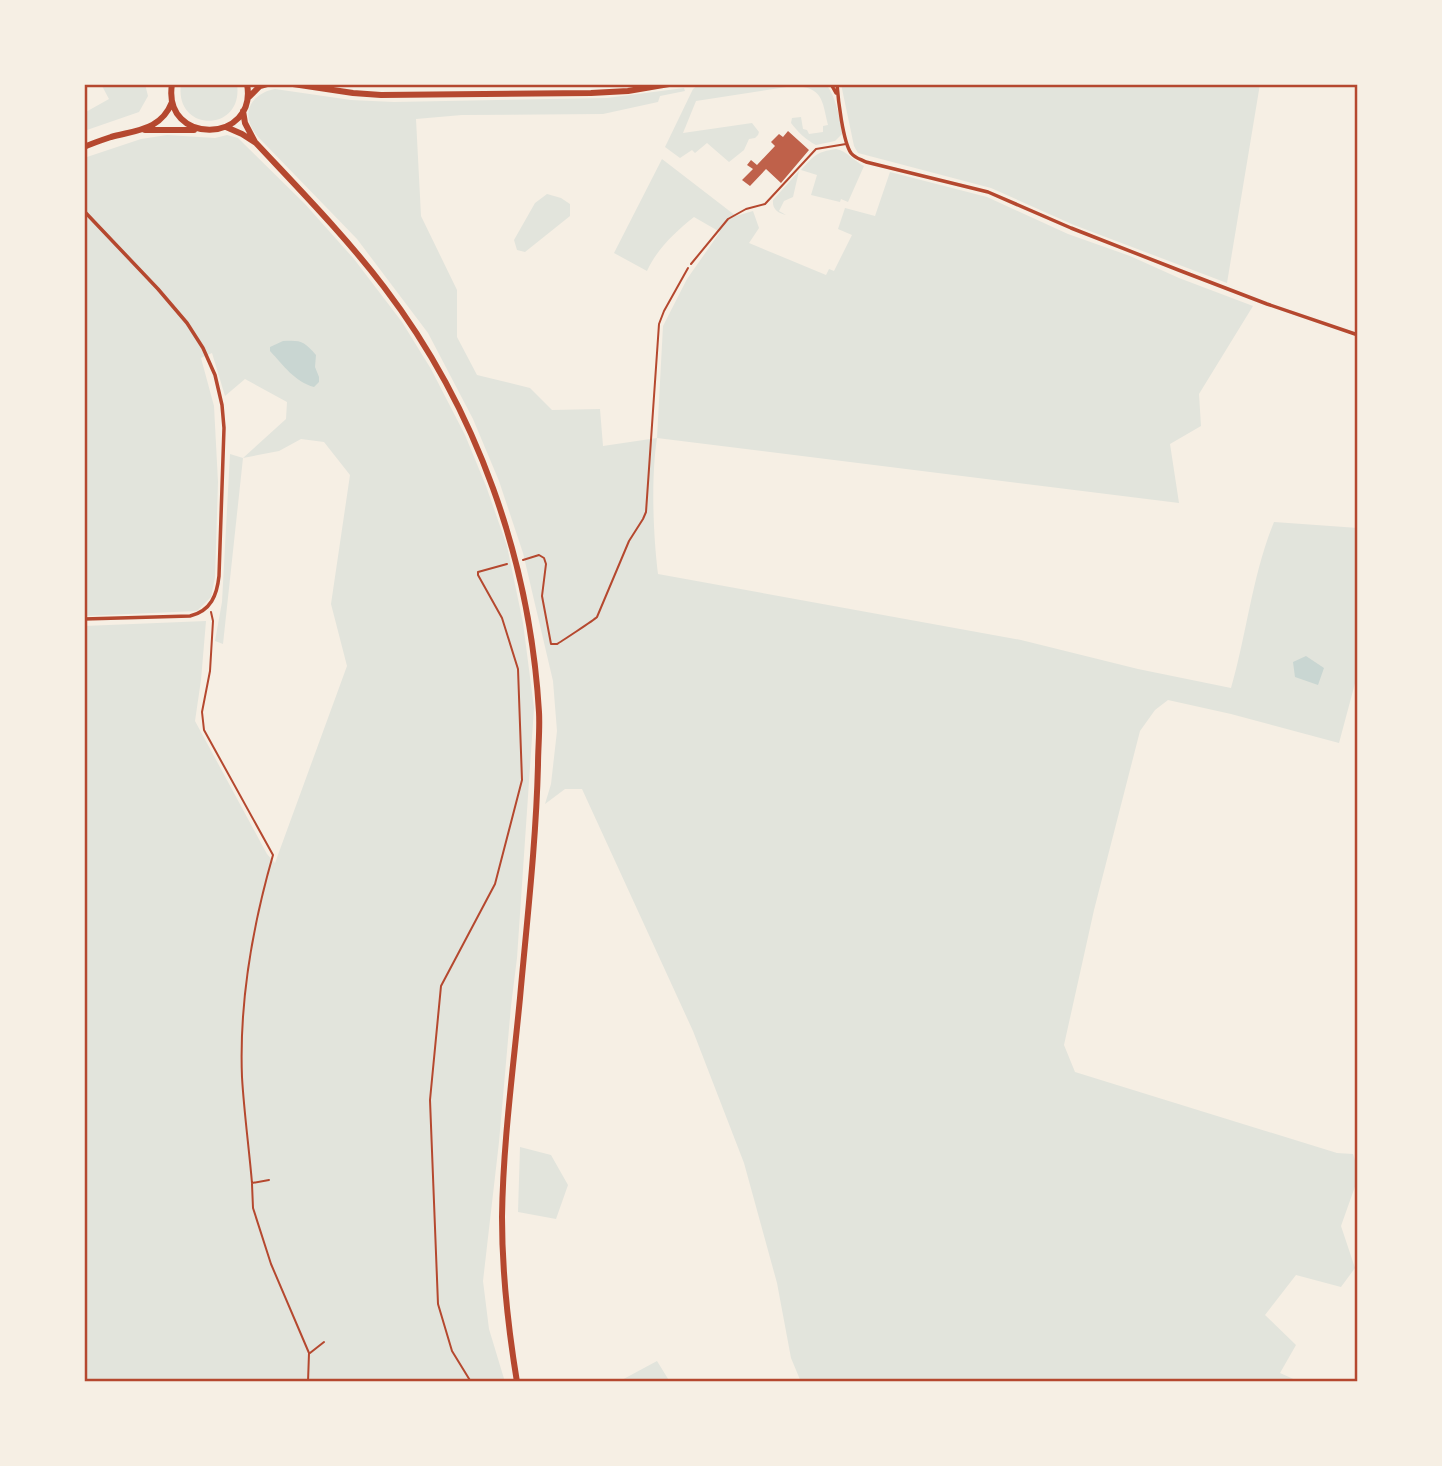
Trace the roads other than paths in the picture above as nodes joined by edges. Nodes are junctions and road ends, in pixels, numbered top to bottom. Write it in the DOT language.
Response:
graph roads {
  1 [pos="170,84"];
  2 [pos="247,84"];
  3 [pos="267,84"];
  4 [pos="293,84"];
  5 [pos="669,84"];
  6 [pos="831,84"];
  7 [pos="836,84"];
  8 [pos="838,95"];
  9 [pos="247,99"];
  10 [pos="172,102"];
  11 [pos="243,111"];
  12 [pos="226,127"];
  13 [pos="143,129"];
  14 [pos="202,130"];
  15 [pos="256,143"];
  16 [pos="847,144"];
  17 [pos="84,146"];
  18 [pos="84,211"];
  19 [pos="691,264"];
  20 [pos="1358,335"];
  21 [pos="84,619"];
  22 [pos="516,1382"];
  1 -- 10 [label="highway"];
  2 -- 9 [label="highway"];
  3 -- 9 [label="highway"];
  4 -- 5 [label="highway"];
  6 -- 8 [label="street"];
  7 -- 8 [label="street"];
  8 -- 16 [label="street"];
  9 -- 11 [label="highway"];
  10 -- 13 [label="highway"];
  10 -- 14 [label="highway"];
  11 -- 12 [label="highway"];
  11 -- 15 [label="highway"];
  12 -- 14 [label="highway"];
  12 -- 15 [label="highway"];
  13 -- 14 [label="highway"];
  13 -- 17 [label="highway"];
  15 -- 22 [label="highway"];
  16 -- 19 [label="lane"];
  16 -- 20 [label="street"];
  18 -- 21 [label="street"];
}
